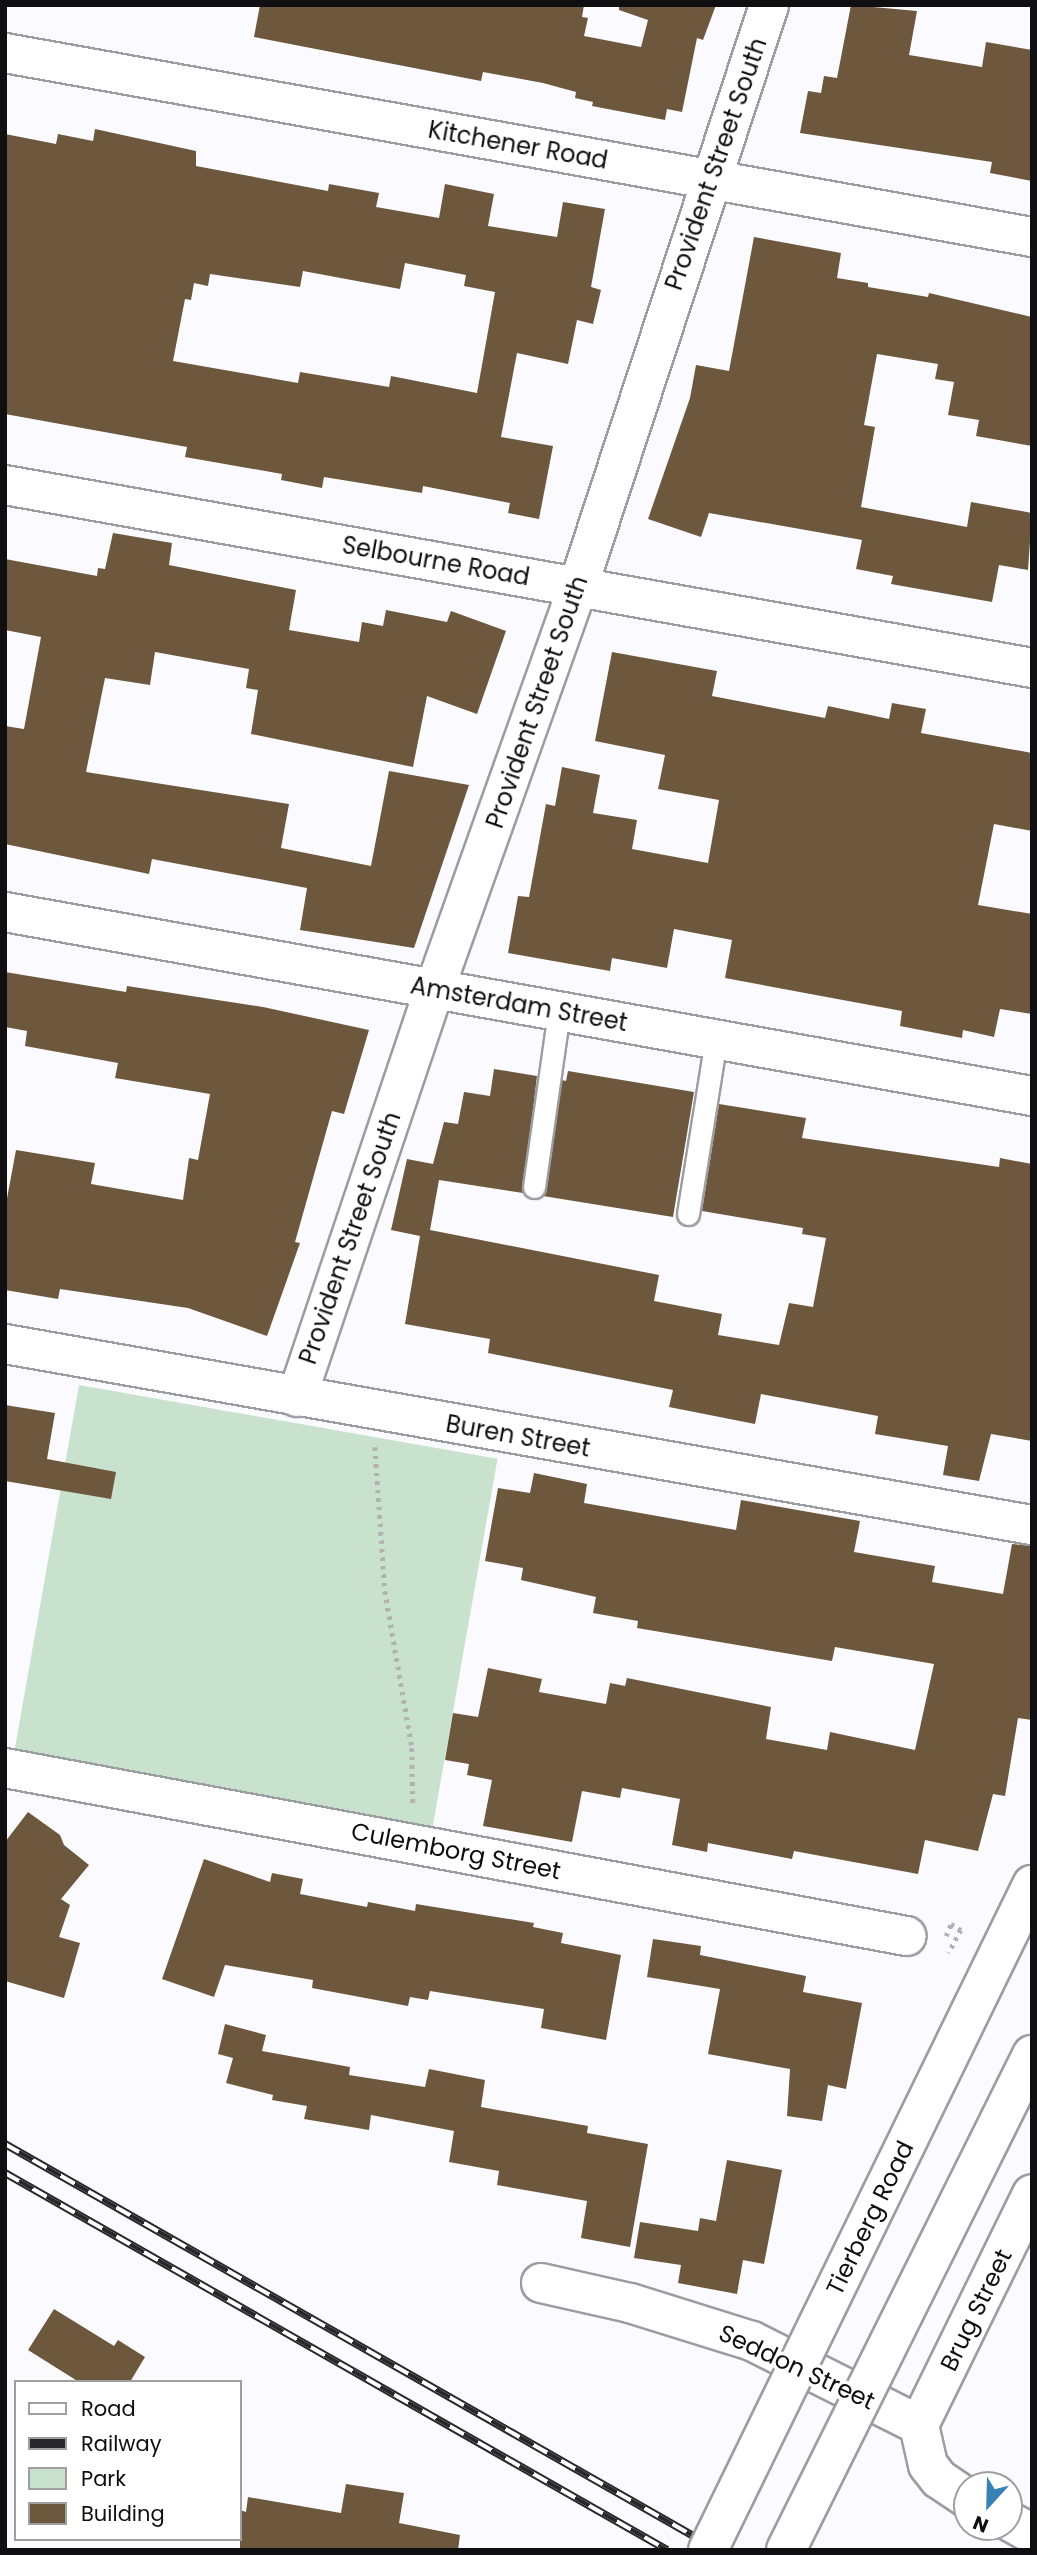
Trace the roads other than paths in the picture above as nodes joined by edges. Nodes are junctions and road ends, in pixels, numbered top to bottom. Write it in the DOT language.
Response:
graph roads {
  1 [pos="769,5"];
  2 [pos="5,53"];
  3 [pos="709,179"];
  4 [pos="1032,237"];
  5 [pos="5,485"];
  6 [pos="578,587"];
  7 [pos="1032,668"];
  8 [pos="5,912"];
  9 [pos="435,988"];
  10 [pos="559,1011"];
  11 [pos="716,1039"];
  12 [pos="1032,1096"];
  13 [pos="534,1187"];
  14 [pos="688,1214"];
  15 [pos="5,1344"];
  16 [pos="297,1397"];
  17 [pos="1032,1525"];
  18 [pos="5,1768"];
  19 [pos="1032,1885"];
  20 [pos="923,1941"];
  21 [pos="1032,2055"];
  22 [pos="1032,2194"];
  23 [pos="541,2283"];
  24 [pos="919,2426"];
  25 [pos="953,2488"];
  26 [pos="708,2550"];
  27 [pos="786,2550"];
  1 -- 3 [label="street, Provident Street South"];
  2 -- 3 [label="street, Kitchener Road"];
  3 -- 4 [label="street, Kitchener Road"];
  3 -- 6 [label="street, Provident Street South"];
  5 -- 6 [label="street, Selbourne Road"];
  6 -- 7 [label="street, Selbourne Road"];
  6 -- 9 [label="street, Provident Street South"];
  8 -- 9 [label="street, Amsterdam Street"];
  9 -- 10 [label="street, Amsterdam Street"];
  9 -- 16 [label="street, Provident Street South"];
  10 -- 11 [label="street, Amsterdam Street"];
  10 -- 13 [label="lane"];
  11 -- 12 [label="street, Amsterdam Street"];
  11 -- 14 [label="lane"];
  15 -- 16 [label="street, Buren Street"];
  16 -- 17 [label="street, Buren Street"];
  18 -- 20 [label="street, Culemborg Street"];
  19 -- 26 [label="street, Tierberg Road, bridge"];
  21 -- 27 [label="street, bridge"];
  22 -- 24 [label="street, Brug Street"];
  23 -- 24 [label="street, Seddon Street"];
  24 -- 25 [label="street"];
}
